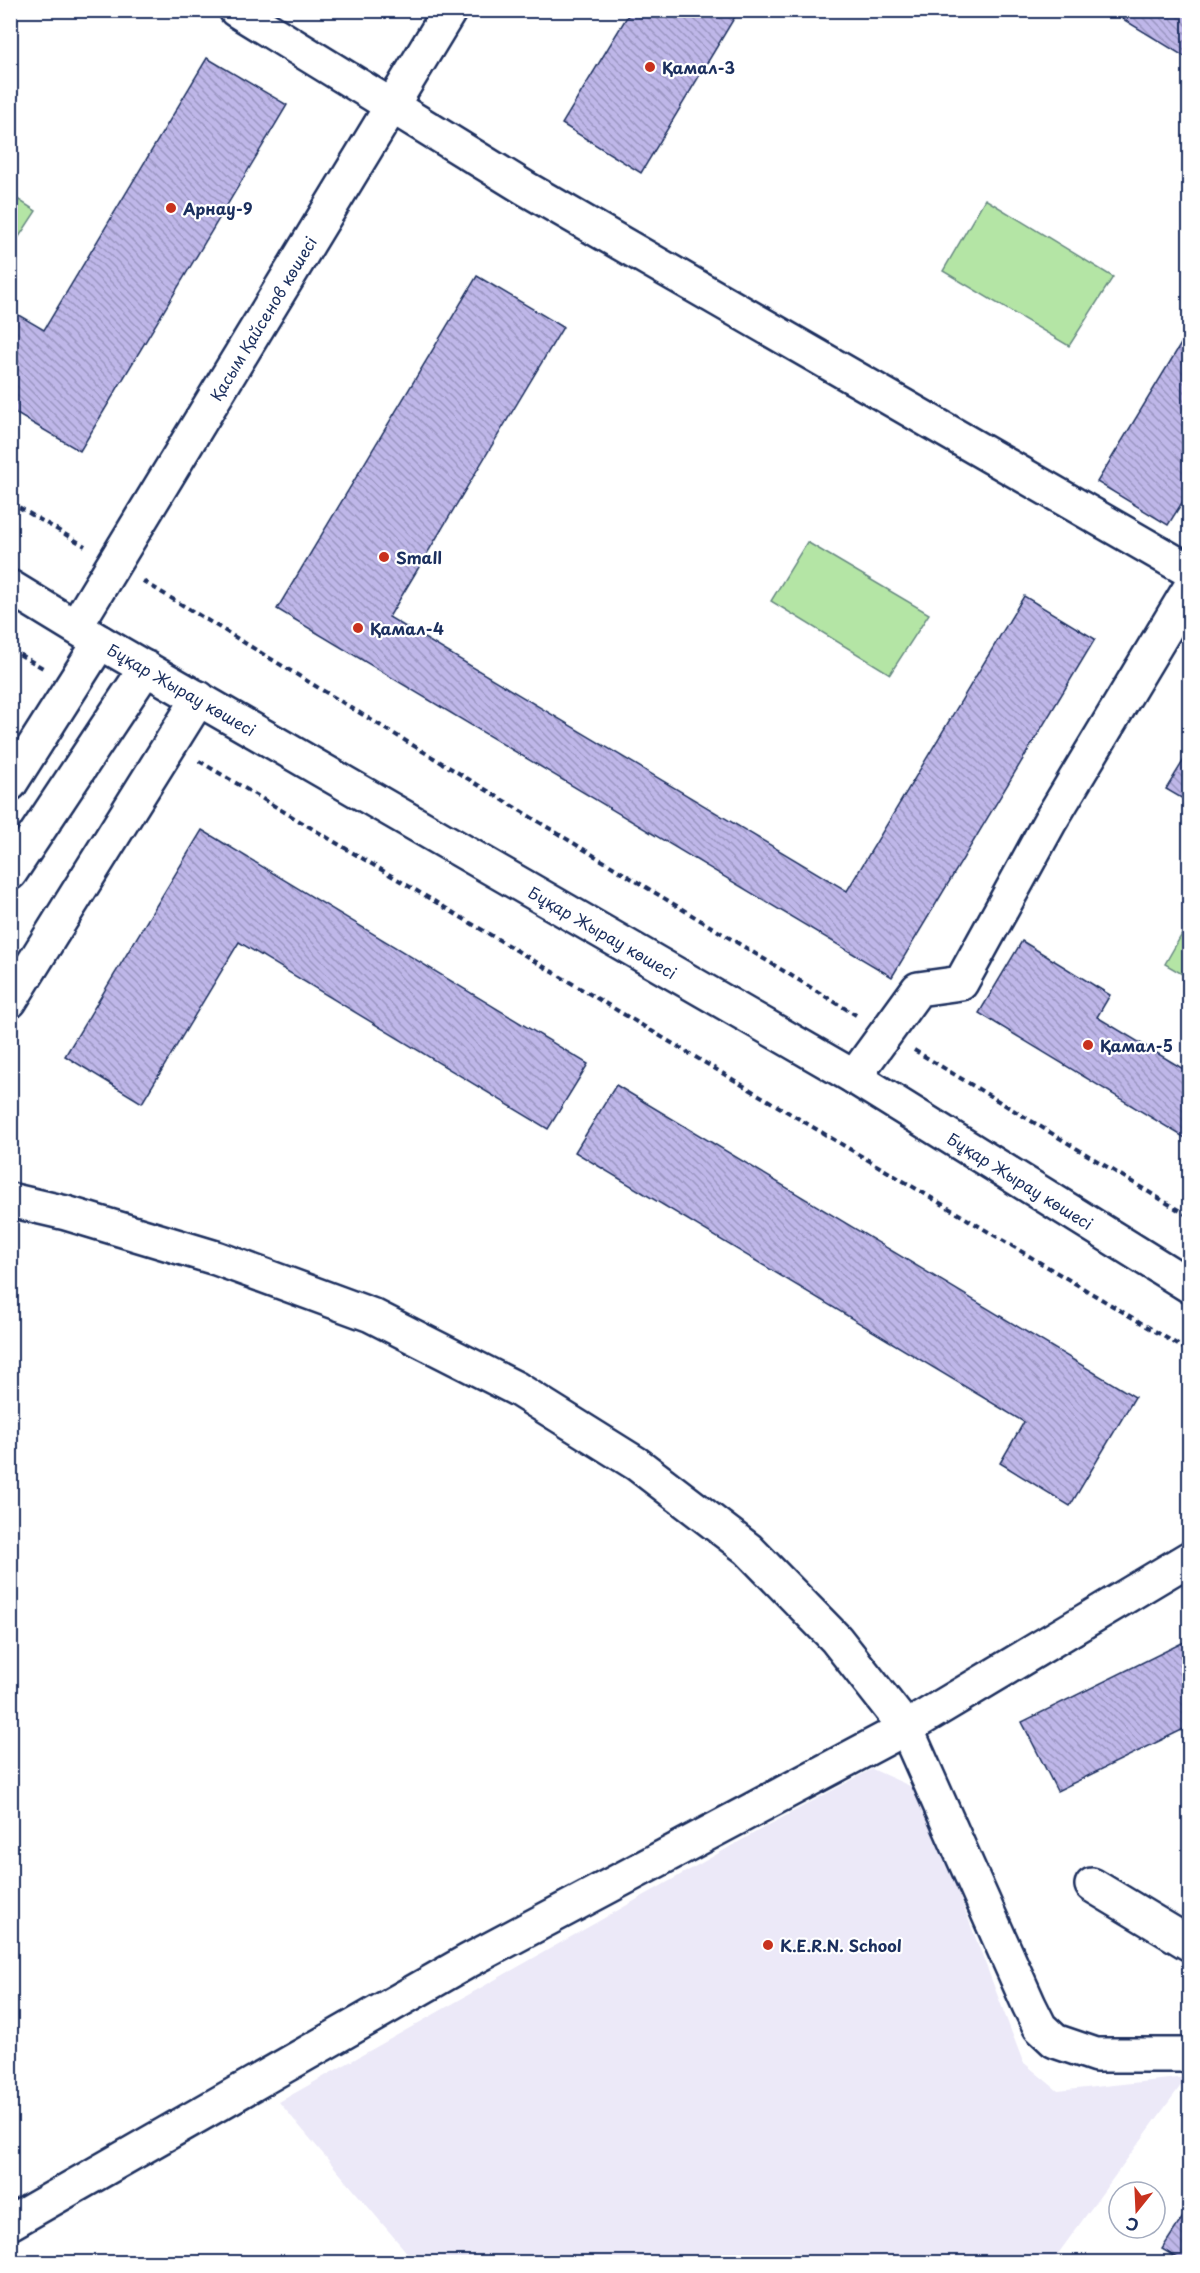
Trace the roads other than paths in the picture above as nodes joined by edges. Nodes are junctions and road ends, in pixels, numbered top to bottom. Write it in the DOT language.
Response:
graph roads {
  1 [pos="236,10"];
  2 [pos="450,10"];
  3 [pos="393,106"];
  4 [pos="1190,570"];
  5 [pos="10,587"];
  6 [pos="1190,588"];
  7 [pos="88,634"];
  8 [pos="146,668"];
  9 [pos="199,698"];
  10 [pos="10,784"];
  11 [pos="10,873"];
  12 [pos="10,1001"];
  13 [pos="854,1077"];
  14 [pos="10,1200"];
  15 [pos="1190,1286"];
  16 [pos="1190,1558"];
  17 [pos="906,1728"];
  18 [pos="1092,1885"];
  19 [pos="1190,1944"];
  20 [pos="1190,2055"];
  21 [pos="10,2223"];
  1 -- 3 [label="street"];
  2 -- 3 [label="street, Қасым Қайсенов көшесі"];
  3 -- 4 [label="street"];
  3 -- 7 [label="street, Қасым Қайсенов көшесі"];
  5 -- 7 [label="street, Бұқар Жырау көшесі"];
  6 -- 13 [label="street"];
  7 -- 8 [label="street, Бұқар Жырау көшесі"];
  7 -- 10 [label="street, Қасым Қайсенов көшесі"];
  8 -- 9 [label="street, Бұқар Жырау көшесі"];
  8 -- 11 [label="street"];
  9 -- 12 [label="street"];
  9 -- 13 [label="street, Бұқар Жырау көшесі"];
  13 -- 15 [label="street, Бұқар Жырау көшесі"];
  14 -- 17 [label="street"];
  16 -- 17 [label="street"];
  17 -- 20 [label="street"];
  17 -- 21 [label="street"];
  18 -- 19 [label="street"];
}
